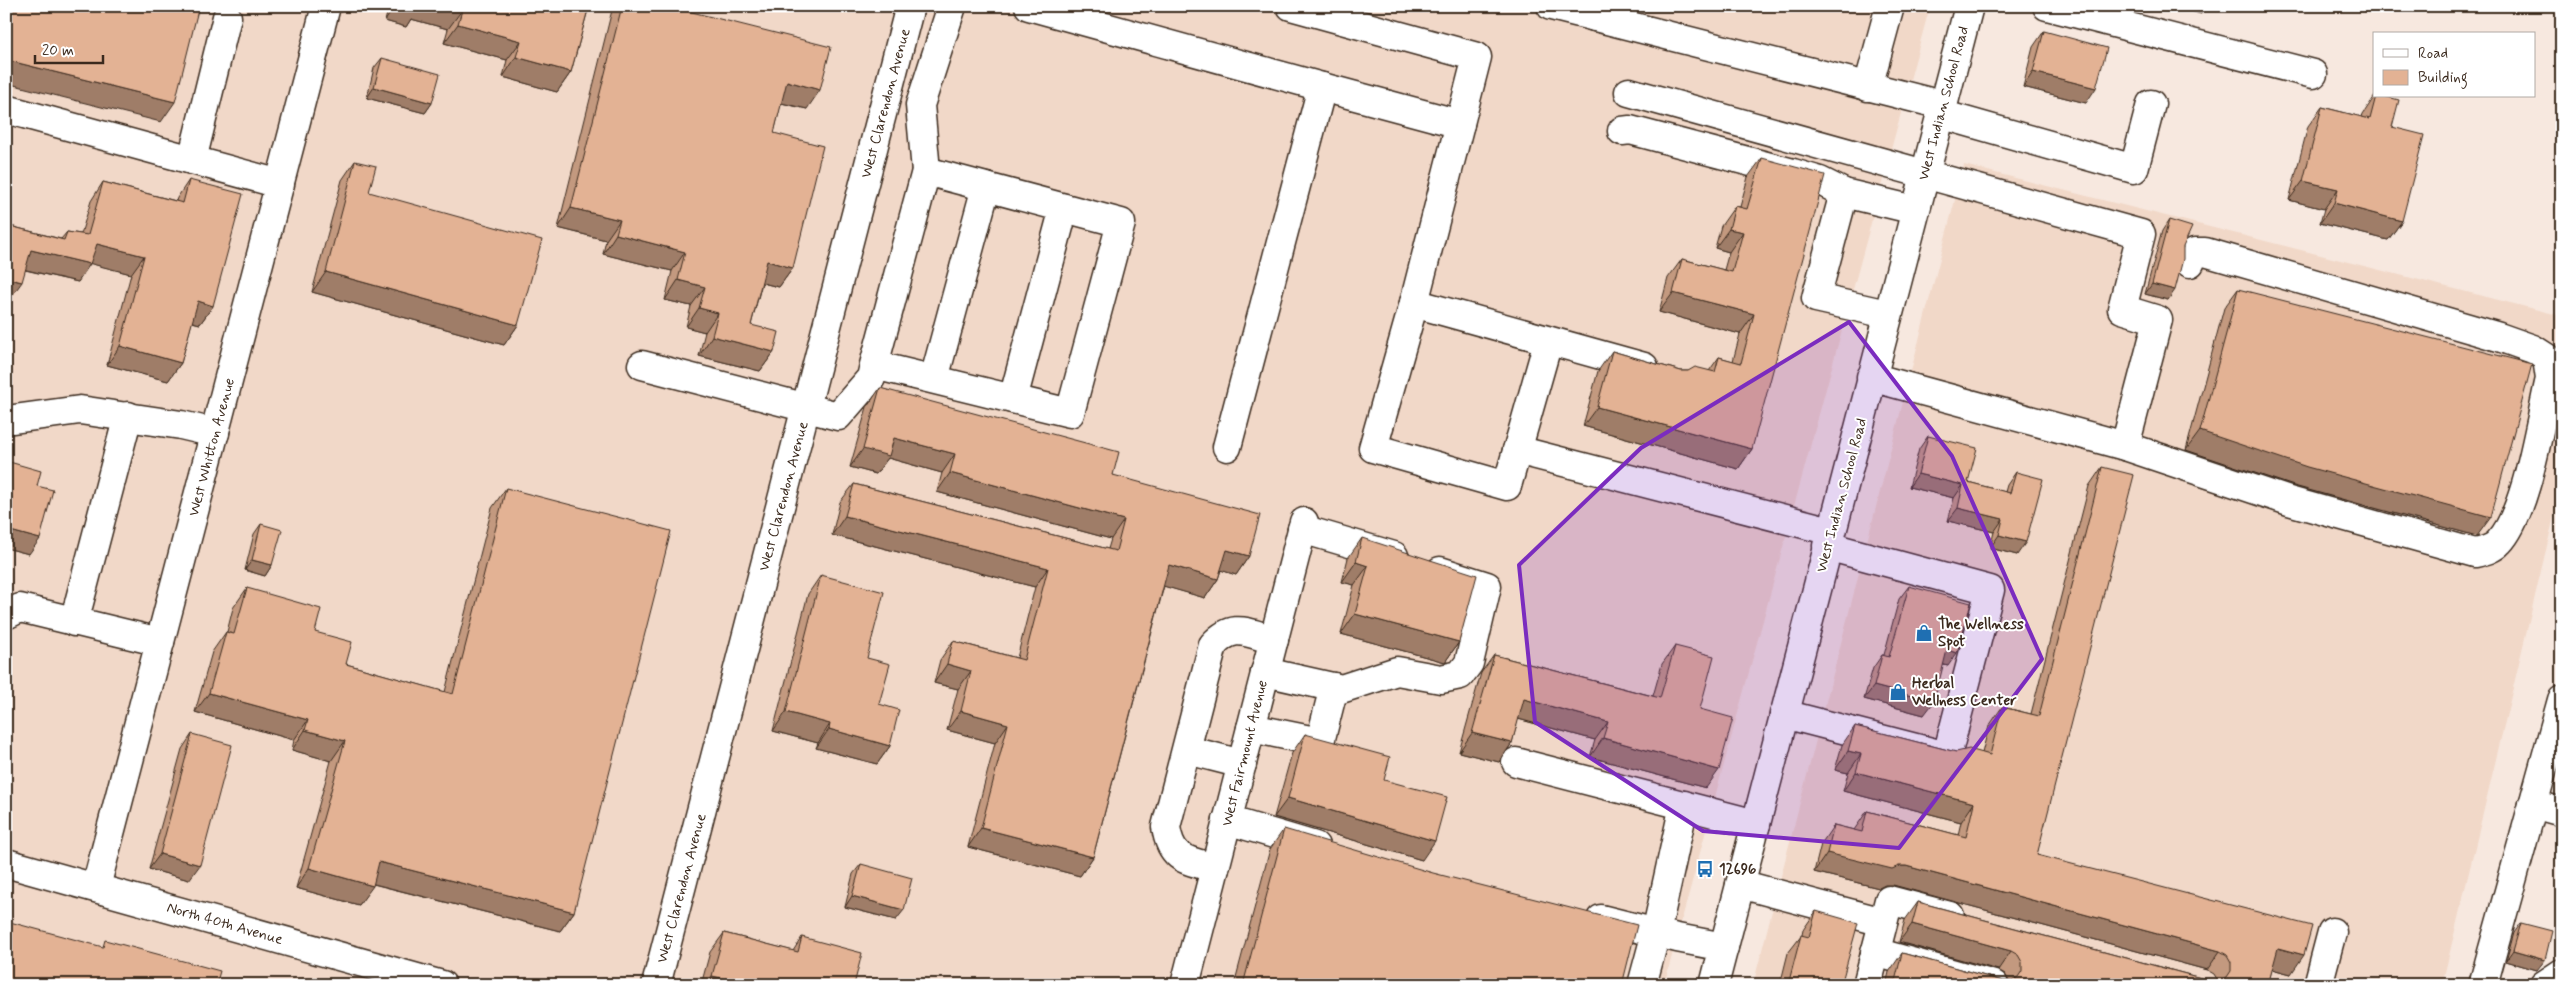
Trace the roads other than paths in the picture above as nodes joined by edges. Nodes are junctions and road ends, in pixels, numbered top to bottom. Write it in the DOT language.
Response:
graph roads {
  1 [pos="326,6"];
  2 [pos="910,6"];
  3 [pos="952,6"];
  4 [pos="1029,6"];
  5 [pos="1291,6"];
  6 [pos="1551,6"];
  7 [pos="1890,6"];
  8 [pos="1969,6"];
  9 [pos="2047,6"];
  10 [pos="1596,12"];
  11 [pos="226,17"];
  12 [pos="2313,74"];
  13 [pos="1868,87"];
  14 [pos="1322,88"];
  15 [pos="1630,92"];
  16 [pos="2151,104"];
  17 [pos="6,109"];
  18 [pos="1941,110"];
  19 [pos="1460,124"];
  20 [pos="1622,131"];
  21 [pos="192,160"];
  22 [pos="926,171"];
  23 [pos="1925,173"];
  24 [pos="280,184"];
  25 [pos="986,187"];
  26 [pos="1844,193"];
  27 [pos="1064,208"];
  28 [pos="1915,210"];
  29 [pos="2190,263"];
  30 [pos="1414,303"];
  31 [pos="1887,314"];
  32 [pos="1548,342"];
  33 [pos="642,365"];
  34 [pos="874,365"];
  35 [pos="1671,375"];
  36 [pos="1871,377"];
  37 [pos="934,379"];
  38 [pos="1013,399"];
  39 [pos="806,408"];
  40 [pos="128,416"];
  41 [pos="6,420"];
  42 [pos="215,433"];
  43 [pos="2125,446"];
  44 [pos="1227,447"];
  45 [pos="1517,450"];
  46 [pos="1829,539"];
  47 [pos="6,615"];
  48 [pos="74,622"];
  49 [pos="1274,640"];
  50 [pos="160,642"];
  51 [pos="1265,672"];
  52 [pos="1334,687"];
  53 [pos="2562,700"];
  54 [pos="1784,714"];
  55 [pos="1251,728"];
  56 [pos="1186,750"];
  57 [pos="1516,762"];
  58 [pos="1242,764"];
  59 [pos="2533,804"];
  60 [pos="1684,805"];
  61 [pos="2562,812"];
  62 [pos="1227,820"];
  63 [pos="1756,824"];
  64 [pos="1338,852"];
  65 [pos="6,863"];
  66 [pos="1215,868"];
  67 [pos="1740,884"];
  68 [pos="96,887"];
  69 [pos="1572,912"];
  70 [pos="1883,922"];
  71 [pos="1975,923"];
  72 [pos="2332,932"];
  73 [pos="1656,933"];
  74 [pos="1724,947"];
  75 [pos="1875,952"];
  76 [pos="2562,973"];
  77 [pos="442,985"];
  78 [pos="656,985"];
  79 [pos="1185,985"];
  80 [pos="1642,985"];
  81 [pos="1714,985"];
  82 [pos="1867,985"];
  83 [pos="1994,985"];
  84 [pos="2318,985"];
  85 [pos="2484,985"];
  86 [pos="2544,985"];
  1 -- 24 [label="street, West Whitton Avenue"];
  2 -- 39 [label="street, West Clarendon Avenue"];
  3 -- 22 [label="street"];
  4 -- 14 [label="street"];
  5 -- 19 [label="street"];
  6 -- 10 [label="street"];
  7 -- 13 [label="street"];
  8 -- 18 [label="street, West Indian School Road"];
  9 -- 12 [label="street"];
  10 -- 13 [label="street"];
  11 -- 21 [label="street"];
  13 -- 18 [label="street"];
  14 -- 19 [label="street"];
  14 -- 44 [label="street"];
  15 -- 23 [label="street"];
  16 -- 18 [label="street"];
  17 -- 21 [label="street"];
  18 -- 23 [label="street, West Indian School Road"];
  19 -- 30 [label="street"];
  20 -- 26 [label="street"];
  21 -- 24 [label="street"];
  22 -- 25 [label="street"];
  22 -- 34 [label="street"];
  23 -- 28 [label="street, West Indian School Road"];
  23 -- 43 [label="street"];
  24 -- 42 [label="street, West Whitton Avenue"];
  25 -- 27 [label="street"];
  25 -- 37 [label="street"];
  26 -- 28 [label="street"];
  26 -- 31 [label="street"];
  27 -- 38 [label="street"];
  27 -- 38 [label="street"];
  28 -- 31 [label="street, West Indian School Road"];
  29 -- 43 [label="street"];
  30 -- 32 [label="street"];
  30 -- 45 [label="street"];
  31 -- 36 [label="street, West Indian School Road"];
  32 -- 35 [label="street"];
  32 -- 45 [label="street"];
  33 -- 39 [label="street"];
  34 -- 37 [label="street"];
  34 -- 39 [label="street"];
  36 -- 43 [label="street"];
  36 -- 46 [label="street, West Indian School Road"];
  37 -- 38 [label="street"];
  39 -- 78 [label="street, West Clarendon Avenue"];
  40 -- 41 [label="street"];
  40 -- 42 [label="street"];
  40 -- 48 [label="street"];
  42 -- 50 [label="street, West Whitton Avenue"];
  45 -- 46 [label="street"];
  46 -- 54 [label="street, West Indian School Road"];
  46 -- 54 [label="street"];
  47 -- 48 [label="street"];
  48 -- 50 [label="street"];
  49 -- 51 [label="street, West Fairmount Avenue"];
  49 -- 52 [label="street, West Fairmount Avenue"];
  49 -- 56 [label="street"];
  50 -- 68 [label="street, West Whitton Avenue"];
  51 -- 52 [label="street"];
  51 -- 55 [label="street, West Fairmount Avenue"];
  52 -- 55 [label="street"];
  53 -- 59 [label="street"];
  54 -- 63 [label="street, West Indian School Road"];
  55 -- 58 [label="street, West Fairmount Avenue"];
  56 -- 58 [label="street"];
  56 -- 66 [label="street"];
  57 -- 60 [label="street"];
  58 -- 62 [label="street, West Fairmount Avenue"];
  59 -- 61 [label="street"];
  59 -- 85 [label="street"];
  60 -- 63 [label="street"];
  60 -- 73 [label="street"];
  62 -- 64 [label="street"];
  62 -- 66 [label="street, West Fairmount Avenue"];
  63 -- 67 [label="street, West Indian School Road"];
  65 -- 68 [label="street, North 40th Avenue"];
  66 -- 79 [label="street, West Fairmount Avenue"];
  67 -- 70 [label="street"];
  67 -- 74 [label="street, West Indian School Road"];
  68 -- 77 [label="street, North 40th Avenue"];
  69 -- 73 [label="street"];
  70 -- 71 [label="street"];
  70 -- 75 [label="street"];
  72 -- 84 [label="street"];
  73 -- 74 [label="street"];
  73 -- 80 [label="street"];
  74 -- 81 [label="street, West Indian School Road"];
  75 -- 82 [label="street"];
  75 -- 83 [label="street"];
  76 -- 86 [label="street"];
}
